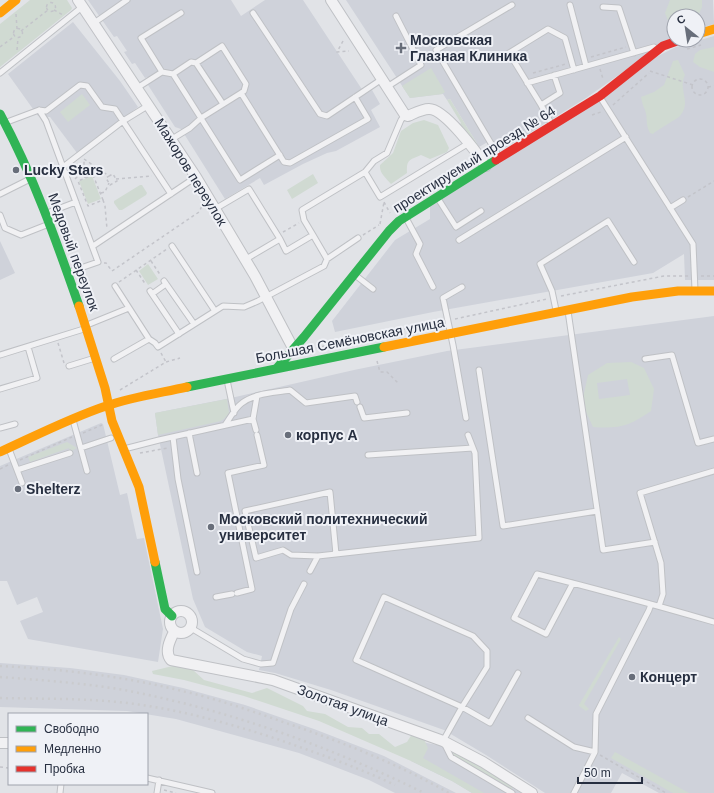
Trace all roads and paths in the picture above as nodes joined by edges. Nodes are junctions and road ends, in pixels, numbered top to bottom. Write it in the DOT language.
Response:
graph roads {
  1 [pos="16,0"];
  2 [pos="127,0"];
  3 [pos="331,0"];
  4 [pos="49,1"];
  5 [pos="119,2"];
  6 [pos="80,3"];
  7 [pos="512,5"];
  8 [pos="570,5"];
  9 [pos="603,7"];
  10 [pos="48,10"];
  11 [pos="54,10"];
  12 [pos="16,12"];
  13 [pos="0,13"];
  14 [pos="181,13"];
  15 [pos="253,13"];
  16 [pos="396,16"];
  17 [pos="68,18"];
  18 [pos="94,23"];
  19 [pos="17,29"];
  20 [pos="21,31"];
  21 [pos="15,36"];
  22 [pos="18,38"];
  23 [pos="343,41"];
  24 [pos="707,44"];
  25 [pos="666,45"];
  26 [pos="631,46"];
  27 [pos="663,46"];
  28 [pos="0,47"];
  29 [pos="349,51"];
  30 [pos="681,51"];
  31 [pos="634,53"];
  32 [pos="584,59"];
  33 [pos="16,60"];
  34 [pos="571,62"];
  35 [pos="196,63"];
  36 [pos="586,66"];
  37 [pos="653,69"];
  38 [pos="574,70"];
  39 [pos="650,71"];
  40 [pos="162,72"];
  41 [pos="0,73"];
  42 [pos="533,73"];
  43 [pos="173,74"];
  44 [pos="554,75"];
  45 [pos="384,83"];
  46 [pos="527,83"];
  47 [pos="693,85"];
  48 [pos="708,86"];
  49 [pos="714,86"];
  50 [pos="137,88"];
  51 [pos="241,93"];
  52 [pos="600,96"];
  53 [pos="355,97"];
  54 [pos="223,104"];
  55 [pos="149,105"];
  56 [pos="541,105"];
  57 [pos="608,109"];
  58 [pos="38,110"];
  59 [pos="0,114"];
  60 [pos="405,116"];
  61 [pos="588,116"];
  62 [pos="201,118"];
  63 [pos="123,121"];
  64 [pos="5,123"];
  65 [pos="552,125"];
  66 [pos="626,137"];
  67 [pos="172,139"];
  68 [pos="469,143"];
  69 [pos="280,155"];
  70 [pos="500,158"];
  71 [pos="486,166"];
  72 [pos="63,167"];
  73 [pos="84,170"];
  74 [pos="157,172"];
  75 [pos="365,172"];
  76 [pos="109,176"];
  77 [pos="196,177"];
  78 [pos="85,178"];
  79 [pos="31,179"];
  80 [pos="116,179"];
  81 [pos="714,181"];
  82 [pos="109,183"];
  83 [pos="70,185"];
  84 [pos="0,194"];
  85 [pos="100,194"];
  86 [pos="171,194"];
  87 [pos="437,196"];
  88 [pos="380,197"];
  89 [pos="103,200"];
  90 [pos="683,200"];
  91 [pos="76,202"];
  92 [pos="204,202"];
  93 [pos="384,202"];
  94 [pos="670,208"];
  95 [pos="215,209"];
  96 [pos="481,211"];
  97 [pos="46,213"];
  98 [pos="0,215"];
  99 [pos="392,216"];
  100 [pos="405,217"];
  101 [pos="302,221"];
  102 [pos="385,222"];
  103 [pos="50,224"];
  104 [pos="380,225"];
  105 [pos="313,235"];
  106 [pos="108,236"];
  107 [pos="280,237"];
  108 [pos="358,238"];
  109 [pos="459,240"];
  110 [pos="92,246"];
  111 [pos="172,246"];
  112 [pos="246,259"];
  113 [pos="327,259"];
  114 [pos="150,260"];
  115 [pos="98,262"];
  116 [pos="110,262"];
  117 [pos="634,262"];
  118 [pos="107,264"];
  119 [pos="136,270"];
  120 [pos="68,272"];
  121 [pos="355,275"];
  122 [pos="695,276"];
  123 [pos="706,276"];
  124 [pos="714,276"];
  125 [pos="706,280"];
  126 [pos="165,282"];
  127 [pos="146,285"];
  128 [pos="115,286"];
  129 [pos="433,287"];
  130 [pos="462,287"];
  131 [pos="373,290"];
  132 [pos="696,291"];
  133 [pos="714,291"];
  134 [pos="266,297"];
  135 [pos="553,298"];
  136 [pos="129,308"];
  137 [pos="568,310"];
  138 [pos="215,311"];
  139 [pos="556,312"];
  140 [pos="448,320"];
  141 [pos="194,324"];
  142 [pos="86,327"];
  143 [pos="179,334"];
  144 [pos="451,334"];
  145 [pos="149,339"];
  146 [pos="312,343"];
  147 [pos="58,344"];
  148 [pos="28,347"];
  149 [pos="158,347"];
  150 [pos="294,350"];
  151 [pos="0,355"];
  152 [pos="96,358"];
  153 [pos="180,358"];
  154 [pos="114,359"];
  155 [pos="644,359"];
  156 [pos="377,361"];
  157 [pos="166,362"];
  158 [pos="69,366"];
  159 [pos="277,368"];
  160 [pos="479,370"];
  161 [pos="227,379"];
  162 [pos="399,384"];
  163 [pos="0,389"];
  164 [pos="120,390"];
  165 [pos="257,396"];
  166 [pos="357,402"];
  167 [pos="109,405"];
  168 [pos="360,407"];
  169 [pos="234,412"];
  170 [pos="407,413"];
  171 [pos="466,418"];
  172 [pos="73,419"];
  173 [pos="253,419"];
  174 [pos="15,424"];
  175 [pos="105,424"];
  176 [pos="225,425"];
  177 [pos="0,428"];
  178 [pos="189,433"];
  179 [pos="77,435"];
  180 [pos="468,435"];
  181 [pos="173,437"];
  182 [pos="111,438"];
  183 [pos="714,439"];
  184 [pos="81,448"];
  185 [pos="169,448"];
  186 [pos="473,448"];
  187 [pos="4,450"];
  188 [pos="123,450"];
  189 [pos="140,453"];
  190 [pos="70,454"];
  191 [pos="368,454"];
  192 [pos="14,462"];
  193 [pos="0,469"];
  194 [pos="17,470"];
  195 [pos="87,471"];
  196 [pos="714,471"];
  197 [pos="197,472"];
  198 [pos="22,483"];
  199 [pos="597,511"];
  200 [pos="655,542"];
  201 [pos="336,554"];
  202 [pos="318,556"];
  203 [pos="310,571"];
  204 [pos="197,572"];
  205 [pos="573,583"];
  206 [pos="304,584"];
  207 [pos="216,597"];
  208 [pos="651,604"];
  209 [pos="659,606"];
  210 [pos="172,616"];
  211 [pos="714,622"];
  212 [pos="191,628"];
  213 [pos="174,632"];
  214 [pos="518,673"];
  215 [pos="462,707"];
  216 [pos="528,718"];
  217 [pos="443,741"];
  218 [pos="595,752"];
  219 [pos="148,778"];
  220 [pos="159,780"];
  221 [pos="158,791"];
  222 [pos="176,793"];
  223 [pos="212,793"];
  224 [pos="512,793"];
  225 [pos="532,793"];
  226 [pos="574,793"];
  227 [pos="666,793"];
  1 -- 13 [label="street"];
  2 -- 5 [label="lane"];
  3 -- 45 [label="street"];
  4 -- 10 [label="path"];
  4 -- 11 [label="path"];
  5 -- 18 [label="lane"];
  6 -- 17 [label="lane"];
  6 -- 18 [label="street, Мажоров переулок"];
  7 -- 70 [label="lane"];
  8 -- 32 [label="lane"];
  9 -- 26 [label="lane"];
  10 -- 11 [label="path"];
  10 -- 20 [label="path"];
  11 -- 17 [label="path"];
  12 -- 19 [label="path"];
  14 -- 40 [label="lane"];
  15 -- 53 [label="lane"];
  16 -- 45 [label="lane"];
  17 -- 33 [label="lane"];
  18 -- 50 [label="street, Мажоров переулок"];
  19 -- 20 [label="path"];
  19 -- 21 [label="path"];
  20 -- 22 [label="path"];
  21 -- 22 [label="path"];
  21 -- 28 [label="path"];
  22 -- 33 [label="path"];
  23 -- 29 [label="path"];
  24 -- 30 [label="path"];
  25 -- 27 [label="street, проектируемый проезд № 64"];
  26 -- 31 [label="lane"];
  26 -- 32 [label="path"];
  27 -- 31 [label="lane"];
  27 -- 52 [label="street, проектируемый проезд № 64"];
  31 -- 36 [label="lane"];
  32 -- 36 [label="lane"];
  33 -- 41 [label="lane"];
  34 -- 38 [label="lane"];
  34 -- 42 [label="path"];
  34 -- 46 [label="lane"];
  35 -- 43 [label="lane"];
  35 -- 51 [label="lane"];
  35 -- 54 [label="lane"];
  36 -- 38 [label="lane"];
  37 -- 39 [label="path"];
  38 -- 44 [label="lane"];
  39 -- 47 [label="path"];
  39 -- 57 [label="path"];
  40 -- 43 [label="lane"];
  40 -- 50 [label="lane"];
  43 -- 62 [label="lane"];
  44 -- 46 [label="lane"];
  44 -- 56 [label="lane"];
  45 -- 53 [label="lane"];
  45 -- 60 [label="street"];
  46 -- 56 [label="lane"];
  47 -- 48 [label="path"];
  47 -- 48 [label="path"];
  48 -- 49 [label="path"];
  50 -- 55 [label="street, Мажоров переулок"];
  51 -- 54 [label="lane"];
  51 -- 69 [label="lane"];
  52 -- 57 [label="lane"];
  52 -- 65 [label="street, проектируемый проезд № 64"];
  53 -- 69 [label="lane"];
  54 -- 62 [label="lane"];
  55 -- 63 [label="lane"];
  55 -- 67 [label="street, Мажоров переулок"];
  56 -- 65 [label="lane"];
  57 -- 61 [label="path"];
  57 -- 66 [label="lane"];
  58 -- 63 [label="lane"];
  58 -- 64 [label="lane"];
  58 -- 72 [label="lane"];
  59 -- 64 [label="street, Медовый переулок"];
  60 -- 68 [label="street"];
  60 -- 75 [label="lane"];
  62 -- 67 [label="lane"];
  62 -- 69 [label="lane"];
  63 -- 72 [label="lane"];
  63 -- 74 [label="lane"];
  64 -- 79 [label="street, Медовый переулок"];
  65 -- 70 [label="street, проектируемый проезд № 64"];
  66 -- 94 [label="lane"];
  66 -- 109 [label="lane"];
  67 -- 77 [label="street, Мажоров переулок"];
  68 -- 71 [label="street"];
  68 -- 88 [label="lane"];
  70 -- 71 [label="street, проектируемый проезд № 64"];
  71 -- 87 [label="street, проектируемый проезд № 64"];
  72 -- 83 [label="lane"];
  73 -- 76 [label="path"];
  73 -- 78 [label="path"];
  73 -- 83 [label="path"];
  74 -- 80 [label="path"];
  74 -- 86 [label="lane"];
  75 -- 88 [label="lane"];
  75 -- 105 [label="lane"];
  76 -- 80 [label="path"];
  76 -- 82 [label="path"];
  77 -- 86 [label="lane"];
  77 -- 95 [label="street, Мажоров переулок"];
  78 -- 85 [label="path"];
  78 -- 89 [label="path"];
  79 -- 84 [label="lane"];
  79 -- 97 [label="street, Медовый переулок"];
  80 -- 82 [label="path"];
  81 -- 90 [label="path"];
  82 -- 85 [label="path"];
  83 -- 91 [label="lane"];
  85 -- 89 [label="path"];
  86 -- 106 [label="lane"];
  87 -- 96 [label="lane"];
  87 -- 100 [label="street, проектируемый проезд № 64"];
  88 -- 93 [label="path"];
  89 -- 106 [label="path"];
  90 -- 94 [label="lane"];
  91 -- 97 [label="lane"];
  91 -- 110 [label="lane"];
  92 -- 118 [label="path"];
  93 -- 99 [label="path"];
  93 -- 104 [label="path"];
  94 -- 122 [label="lane"];
  95 -- 107 [label="lane"];
  95 -- 112 [label="street, Мажоров переулок"];
  97 -- 103 [label="street, Медовый переулок"];
  98 -- 103 [label="lane"];
  100 -- 121 [label="street, проектируемый проезд № 64"];
  100 -- 129 [label="lane"];
  101 -- 107 [label="path"];
  102 -- 104 [label="path"];
  103 -- 120 [label="street, Медовый переулок"];
  104 -- 108 [label="path"];
  105 -- 107 [label="lane"];
  105 -- 113 [label="lane"];
  106 -- 110 [label="lane"];
  107 -- 112 [label="lane"];
  108 -- 113 [label="lane"];
  110 -- 115 [label="lane"];
  111 -- 114 [label="path"];
  111 -- 138 [label="lane"];
  112 -- 134 [label="street, Мажоров переулок"];
  113 -- 134 [label="lane"];
  114 -- 119 [label="path"];
  114 -- 126 [label="path"];
  115 -- 118 [label="path"];
  115 -- 120 [label="lane"];
  116 -- 118 [label="path"];
  117 -- 135 [label="lane"];
  119 -- 127 [label="path"];
  119 -- 128 [label="path"];
  120 -- 142 [label="street, Медовый переулок"];
  121 -- 131 [label="lane"];
  121 -- 150 [label="street, проектируемый проезд № 64"];
  122 -- 123 [label="path"];
  122 -- 132 [label="lane"];
  122 -- 135 [label="path"];
  123 -- 124 [label="path"];
  123 -- 125 [label="path"];
  126 -- 141 [label="lane"];
  126 -- 143 [label="lane"];
  128 -- 136 [label="lane"];
  130 -- 140 [label="lane"];
  132 -- 133 [label="street, Большая Семёновская улица"];
  132 -- 137 [label="street, Большая Семёновская улица"];
  134 -- 138 [label="lane"];
  134 -- 150 [label="street, Мажоров переулок"];
  135 -- 139 [label="lane"];
  135 -- 140 [label="path"];
  136 -- 142 [label="lane"];
  136 -- 145 [label="lane"];
  137 -- 139 [label="street, Большая Семёновская улица"];
  137 -- 199 [label="lane"];
  138 -- 141 [label="lane"];
  139 -- 144 [label="street, Большая Семёновская улица"];
  140 -- 144 [label="lane"];
  140 -- 146 [label="path"];
  141 -- 143 [label="lane"];
  142 -- 148 [label="lane"];
  142 -- 152 [label="street, Медовый переулок"];
  143 -- 149 [label="lane"];
  144 -- 159 [label="street, Большая Семёновская улица"];
  144 -- 171 [label="lane"];
  145 -- 149 [label="lane"];
  145 -- 154 [label="lane"];
  147 -- 158 [label="path"];
  148 -- 151 [label="lane"];
  148 -- 163 [label="lane"];
  149 -- 157 [label="path"];
  150 -- 159 [label="street, проектируемый проезд № 64"];
  152 -- 158 [label="lane"];
  152 -- 167 [label="street, Медовый переулок"];
  153 -- 157 [label="path"];
  155 -- 183 [label="lane"];
  156 -- 162 [label="path"];
  157 -- 164 [label="path"];
  159 -- 161 [label="street, Большая Семёновская улица"];
  160 -- 199 [label="lane"];
  161 -- 167 [label="street, Большая Семёновская улица"];
  161 -- 169 [label="lane"];
  165 -- 166 [label="lane"];
  165 -- 169 [label="lane"];
  165 -- 173 [label="lane"];
  167 -- 172 [label="street, Большая Семёновская улица"];
  167 -- 188 [label="street, Золотая улица"];
  168 -- 170 [label="lane"];
  169 -- 176 [label="lane"];
  172 -- 179 [label="lane"];
  172 -- 187 [label="street, Большая Семёновская улица"];
  173 -- 176 [label="lane"];
  173 -- 207 [label="lane"];
  174 -- 177 [label="lane"];
  175 -- 179 [label="path"];
  176 -- 178 [label="lane"];
  178 -- 181 [label="lane"];
  178 -- 197 [label="lane"];
  179 -- 184 [label="lane"];
  179 -- 192 [label="path"];
  180 -- 186 [label="lane"];
  181 -- 188 [label="lane"];
  181 -- 204 [label="lane"];
  182 -- 184 [label="lane"];
  184 -- 195 [label="lane"];
  185 -- 189 [label="path"];
  186 -- 191 [label="lane"];
  186 -- 201 [label="lane"];
  187 -- 192 [label="lane"];
  188 -- 210 [label="street, Золотая улица"];
  190 -- 194 [label="lane"];
  192 -- 193 [label="path"];
  192 -- 194 [label="lane"];
  194 -- 198 [label="lane"];
  196 -- 200 [label="lane"];
  199 -- 200 [label="lane"];
  200 -- 209 [label="lane"];
  201 -- 202 [label="lane"];
  201 -- 202 [label="lane"];
  202 -- 203 [label="lane"];
  205 -- 205 [label="lane"];
  205 -- 208 [label="lane"];
  206 -- 212 [label="lane"];
  208 -- 209 [label="lane"];
  208 -- 218 [label="lane"];
  209 -- 211 [label="lane"];
  210 -- 212 [label="street"];
  210 -- 213 [label="street, Золотая улица"];
  212 -- 213 [label="street"];
  213 -- 217 [label="street, Золотая улица"];
  214 -- 215 [label="lane"];
  215 -- 215 [label="lane"];
  215 -- 217 [label="lane"];
  216 -- 218 [label="lane"];
  217 -- 224 [label="lane"];
  217 -- 225 [label="street, Золотая улица"];
  218 -- 226 [label="lane"];
  218 -- 227 [label="path"];
  219 -- 220 [label="lane"];
  220 -- 221 [label="lane"];
  220 -- 223 [label="lane"];
  221 -- 222 [label="path"];
}
